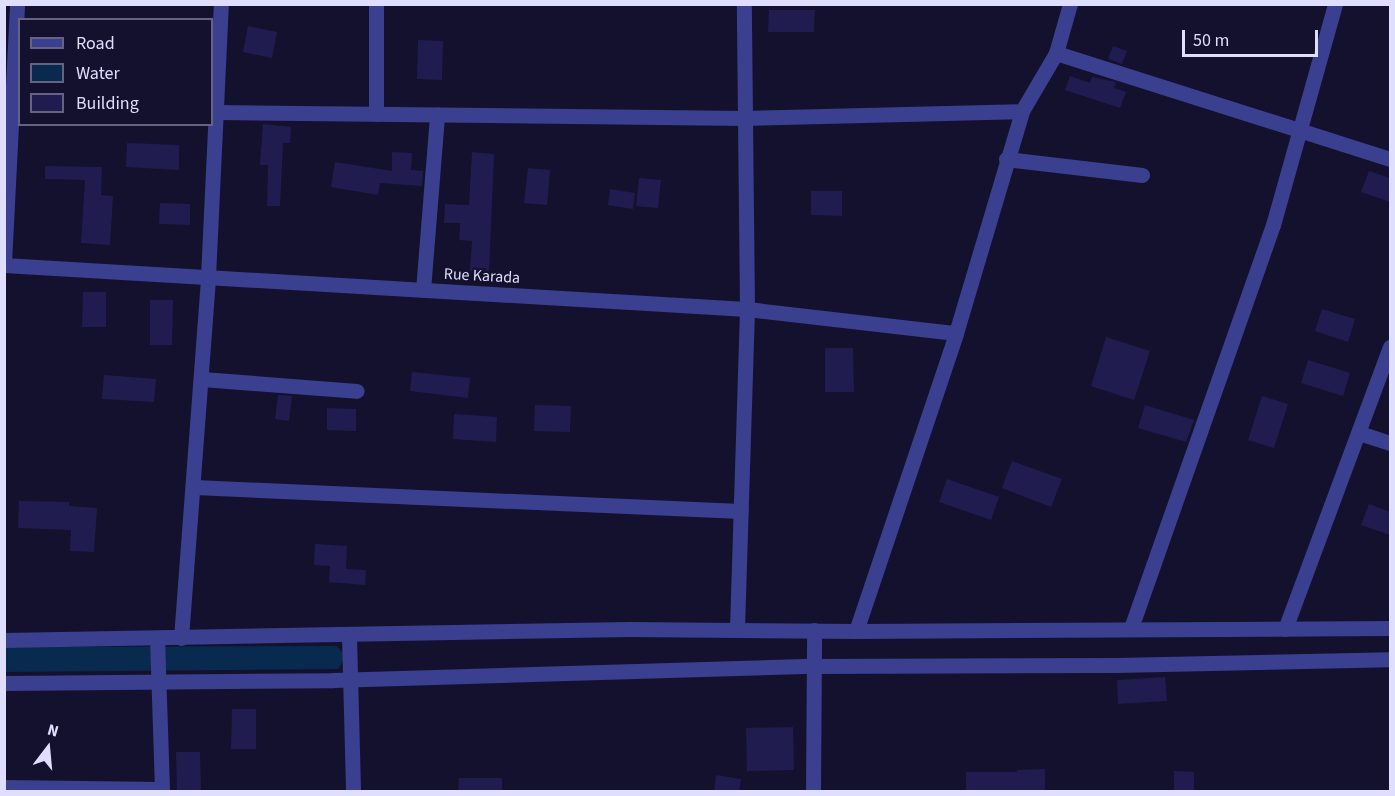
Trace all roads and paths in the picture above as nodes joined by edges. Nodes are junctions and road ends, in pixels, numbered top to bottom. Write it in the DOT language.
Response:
graph roads {
  1 [pos="17,4"];
  2 [pos="221,4"];
  3 [pos="376,4"];
  4 [pos="744,4"];
  5 [pos="1070,4"];
  6 [pos="1335,4"];
  7 [pos="1056,53"];
  8 [pos="1022,111"];
  9 [pos="218,112"];
  10 [pos="376,114"];
  11 [pos="437,115"];
  12 [pos="745,118"];
  13 [pos="1300,128"];
  14 [pos="1006,159"];
  15 [pos="1390,159"];
  16 [pos="1142,175"];
  17 [pos="4,264"];
  18 [pos="208,277"];
  19 [pos="423,290"];
  20 [pos="747,309"];
  21 [pos="956,333"];
  22 [pos="1390,347"];
  23 [pos="202,379"];
  24 [pos="357,391"];
  25 [pos="1359,433"];
  26 [pos="1390,443"];
  27 [pos="194,487"];
  28 [pos="740,511"];
  29 [pos="737,628"];
  30 [pos="1131,628"];
  31 [pos="1390,628"];
  32 [pos="1285,629"];
  33 [pos="814,630"];
  34 [pos="856,631"];
  35 [pos="349,636"];
  36 [pos="181,638"];
  37 [pos="4,640"];
  38 [pos="157,642"];
  39 [pos="1390,659"];
  40 [pos="812,666"];
  41 [pos="158,678"];
  42 [pos="350,678"];
  43 [pos="4,683"];
  44 [pos="4,787"];
  45 [pos="162,790"];
  46 [pos="353,792"];
  47 [pos="813,792"];
  1 -- 17 [label="street"];
  2 -- 9 [label="street"];
  3 -- 10 [label="street"];
  4 -- 12 [label="street"];
  5 -- 7 [label="street"];
  6 -- 13 [label="street"];
  7 -- 8 [label="street"];
  7 -- 13 [label="street"];
  8 -- 12 [label="street"];
  8 -- 14 [label="street"];
  9 -- 10 [label="street"];
  9 -- 18 [label="street"];
  10 -- 11 [label="street"];
  11 -- 12 [label="street"];
  11 -- 19 [label="street"];
  12 -- 20 [label="street"];
  13 -- 15 [label="street"];
  13 -- 30 [label="street"];
  14 -- 16 [label="street"];
  14 -- 21 [label="street"];
  17 -- 18 [label="street, Rue Karada"];
  18 -- 19 [label="street, Rue Karada"];
  18 -- 23 [label="street"];
  19 -- 20 [label="street, Rue Karada"];
  20 -- 21 [label="street, Rue Karada"];
  20 -- 28 [label="street"];
  21 -- 34 [label="street"];
  22 -- 25 [label="street"];
  23 -- 24 [label="street"];
  23 -- 27 [label="street"];
  25 -- 26 [label="street"];
  25 -- 32 [label="street"];
  27 -- 28 [label="street"];
  27 -- 36 [label="street"];
  28 -- 29 [label="street"];
  29 -- 33 [label="street"];
  29 -- 35 [label="street"];
  30 -- 32 [label="street"];
  30 -- 34 [label="street"];
  31 -- 32 [label="street"];
  33 -- 34 [label="street"];
  33 -- 40 [label="street"];
  35 -- 36 [label="street"];
  35 -- 42 [label="street"];
  36 -- 38 [label="street"];
  37 -- 38 [label="street"];
  38 -- 41 [label="street"];
  39 -- 40 [label="street"];
  40 -- 42 [label="street"];
  40 -- 47 [label="street"];
  41 -- 42 [label="street"];
  41 -- 43 [label="street"];
  41 -- 45 [label="street"];
  42 -- 46 [label="street"];
  44 -- 45 [label="street"];
}
